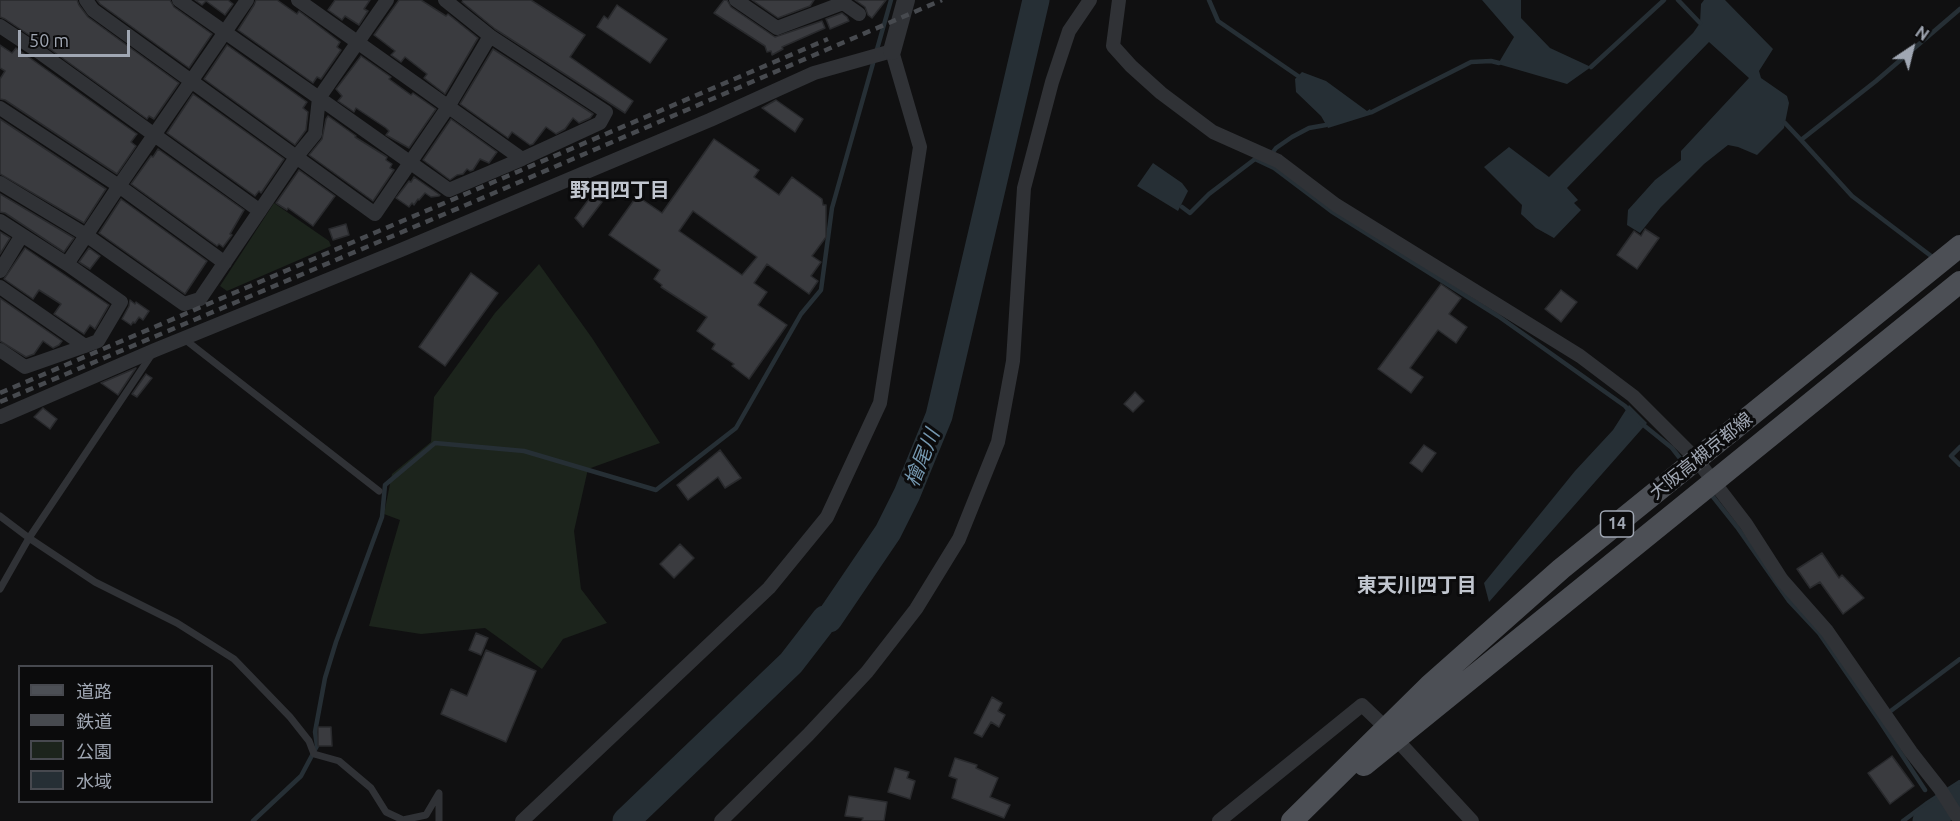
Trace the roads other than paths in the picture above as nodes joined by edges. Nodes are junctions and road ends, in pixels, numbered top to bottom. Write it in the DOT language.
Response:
graph roads {
  1 [pos="86,0"];
  2 [pos="179,0"];
  3 [pos="247,0"];
  4 [pos="298,0"];
  5 [pos="387,0"];
  6 [pos="445,0"];
  7 [pos="736,0"];
  8 [pos="906,0"];
  9 [pos="1090,0"];
  10 [pos="1119,0"];
  11 [pos="841,1"];
  12 [pos="859,15"];
  13 [pos="0,26"];
  14 [pos="225,32"];
  15 [pos="490,36"];
  16 [pos="358,43"];
  17 [pos="892,51"];
  18 [pos="192,81"];
  19 [pos="319,98"];
  20 [pos="448,107"];
  21 [pos="0,108"];
  22 [pos="154,134"];
  23 [pos="297,156"];
  24 [pos="522,159"];
  25 [pos="410,162"];
  26 [pos="0,183"];
  27 [pos="119,186"];
  28 [pos="260,211"];
  29 [pos="0,221"];
  30 [pos="22,235"];
  31 [pos="86,235"];
  32 [pos="1960,246"];
  33 [pos="225,263"];
  34 [pos="67,264"];
  35 [pos="0,271"];
  36 [pos="1960,282"];
  37 [pos="0,286"];
  38 [pos="183,338"];
  39 [pos="85,346"];
  40 [pos="0,350"];
  41 [pos="155,350"];
  42 [pos="0,417"];
  43 [pos="1696,460"];
  44 [pos="1713,481"];
  45 [pos="379,491"];
  46 [pos="0,516"];
  47 [pos="29,538"];
  48 [pos="0,589"];
  49 [pos="1391,733"];
  50 [pos="1958,819"];
  51 [pos="439,821"];
  52 [pos="522,821"];
  53 [pos="721,821"];
  54 [pos="1219,821"];
  55 [pos="1472,821"];
  1 -- 18 [label="street"];
  2 -- 14 [label="street"];
  3 -- 14 [label="street"];
  4 -- 16 [label="street"];
  5 -- 16 [label="street"];
  6 -- 15 [label="street"];
  7 -- 11 [label="street"];
  8 -- 17 [label="street"];
  9 -- 53 [label="street"];
  10 -- 43 [label="street"];
  11 -- 12 [label="street"];
  13 -- 22 [label="street"];
  14 -- 18 [label="street"];
  14 -- 19 [label="street"];
  15 -- 20 [label="street"];
  15 -- 24 [label="street"];
  16 -- 19 [label="street"];
  16 -- 20 [label="street"];
  17 -- 38 [label="street"];
  17 -- 52 [label="street"];
  18 -- 22 [label="street"];
  18 -- 23 [label="street"];
  19 -- 23 [label="street"];
  19 -- 25 [label="street"];
  20 -- 24 [label="street"];
  20 -- 25 [label="street"];
  21 -- 27 [label="street"];
  22 -- 27 [label="street"];
  22 -- 28 [label="street"];
  23 -- 25 [label="street"];
  23 -- 28 [label="street"];
  24 -- 25 [label="street"];
  26 -- 31 [label="street"];
  27 -- 31 [label="street"];
  27 -- 33 [label="street"];
  28 -- 33 [label="street"];
  29 -- 30 [label="street"];
  30 -- 34 [label="street"];
  30 -- 35 [label="street"];
  31 -- 33 [label="street"];
  31 -- 34 [label="street"];
  32 -- 43 [label="main road, 大阪高槻京都線 / 14"];
  34 -- 39 [label="street"];
  36 -- 44 [label="main road, 大阪高槻京都線 / 14"];
  37 -- 39 [label="street"];
  38 -- 41 [label="street"];
  38 -- 45 [label="lane"];
  39 -- 40 [label="street"];
  41 -- 42 [label="street"];
  41 -- 47 [label="lane"];
  43 -- 44 [label="street"];
  43 -- 49 [label="main road, 大阪高槻京都線 / 14"];
  44 -- 49 [label="main road, 大阪高槻京都線 / 14"];
  44 -- 50 [label="street"];
  46 -- 47 [label="lane"];
  47 -- 48 [label="lane"];
  47 -- 51 [label="lane"];
  49 -- 54 [label="street"];
  49 -- 55 [label="street"];
}
